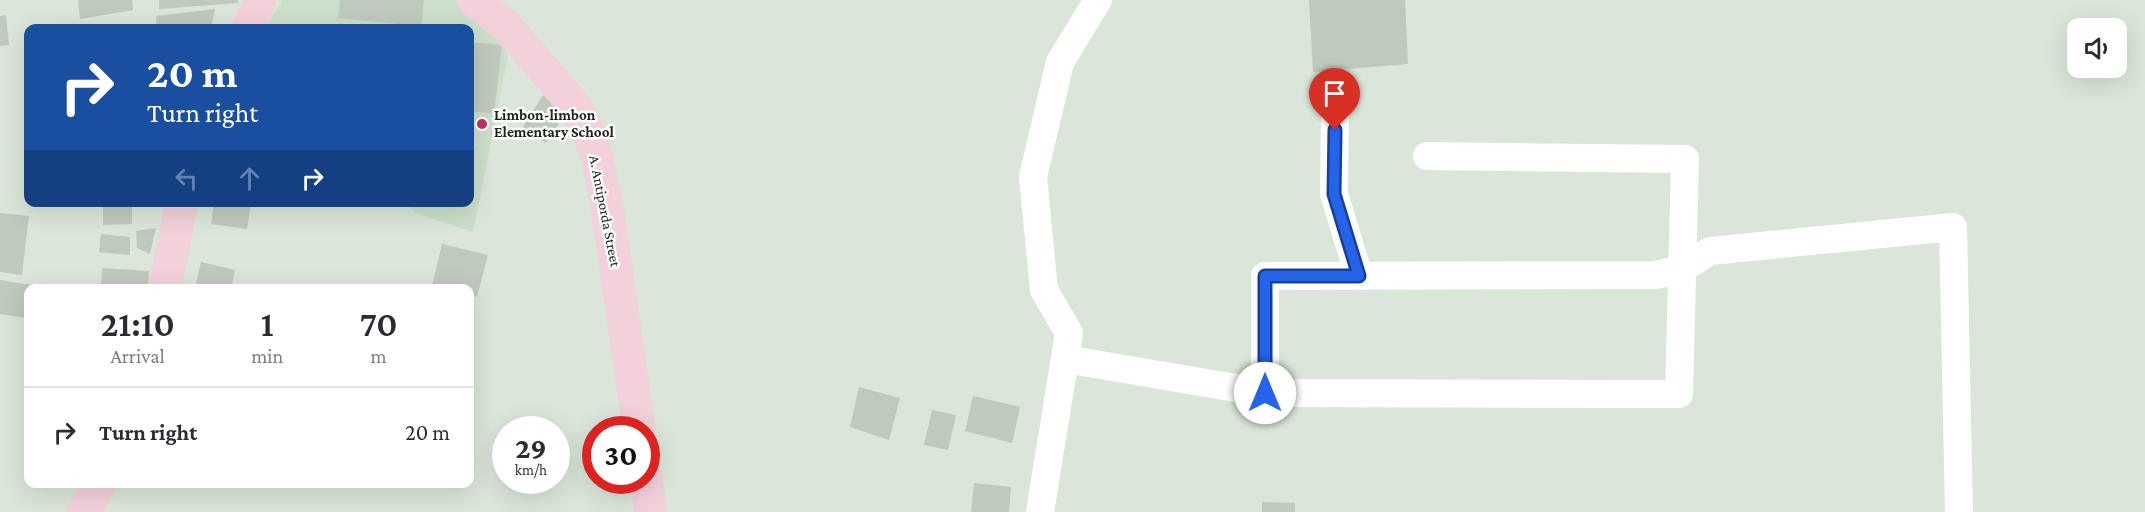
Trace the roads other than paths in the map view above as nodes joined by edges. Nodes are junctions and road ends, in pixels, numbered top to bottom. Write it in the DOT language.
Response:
graph roads {
  1 [pos="260,0"];
  2 [pos="474,0"];
  3 [pos="1098,0"];
  4 [pos="250,24"];
  5 [pos="1335,109"];
  6 [pos="1427,156"];
  7 [pos="181,207"];
  8 [pos="1682,269"];
  9 [pos="1359,276"];
  10 [pos="166,284"];
  11 [pos="1065,359"];
  12 [pos="1265,393"];
  13 [pos="637,416"];
  14 [pos="98,488"];
  15 [pos="648,494"];
  16 [pos="83,512"];
  17 [pos="651,512"];
  18 [pos="1040,512"];
  19 [pos="1959,512"];
  1 -- 4 [label="street"];
  2 -- 13 [label="street, A. Antiporda Street"];
  3 -- 11 [label="street"];
  5 -- 9 [label="street"];
  6 -- 8 [label="street"];
  7 -- 10 [label="street"];
  8 -- 9 [label="street"];
  8 -- 12 [label="street"];
  8 -- 19 [label="street"];
  9 -- 12 [label="street"];
  11 -- 12 [label="street"];
  11 -- 18 [label="street"];
  14 -- 16 [label="street"];
  15 -- 17 [label="street"];
}
